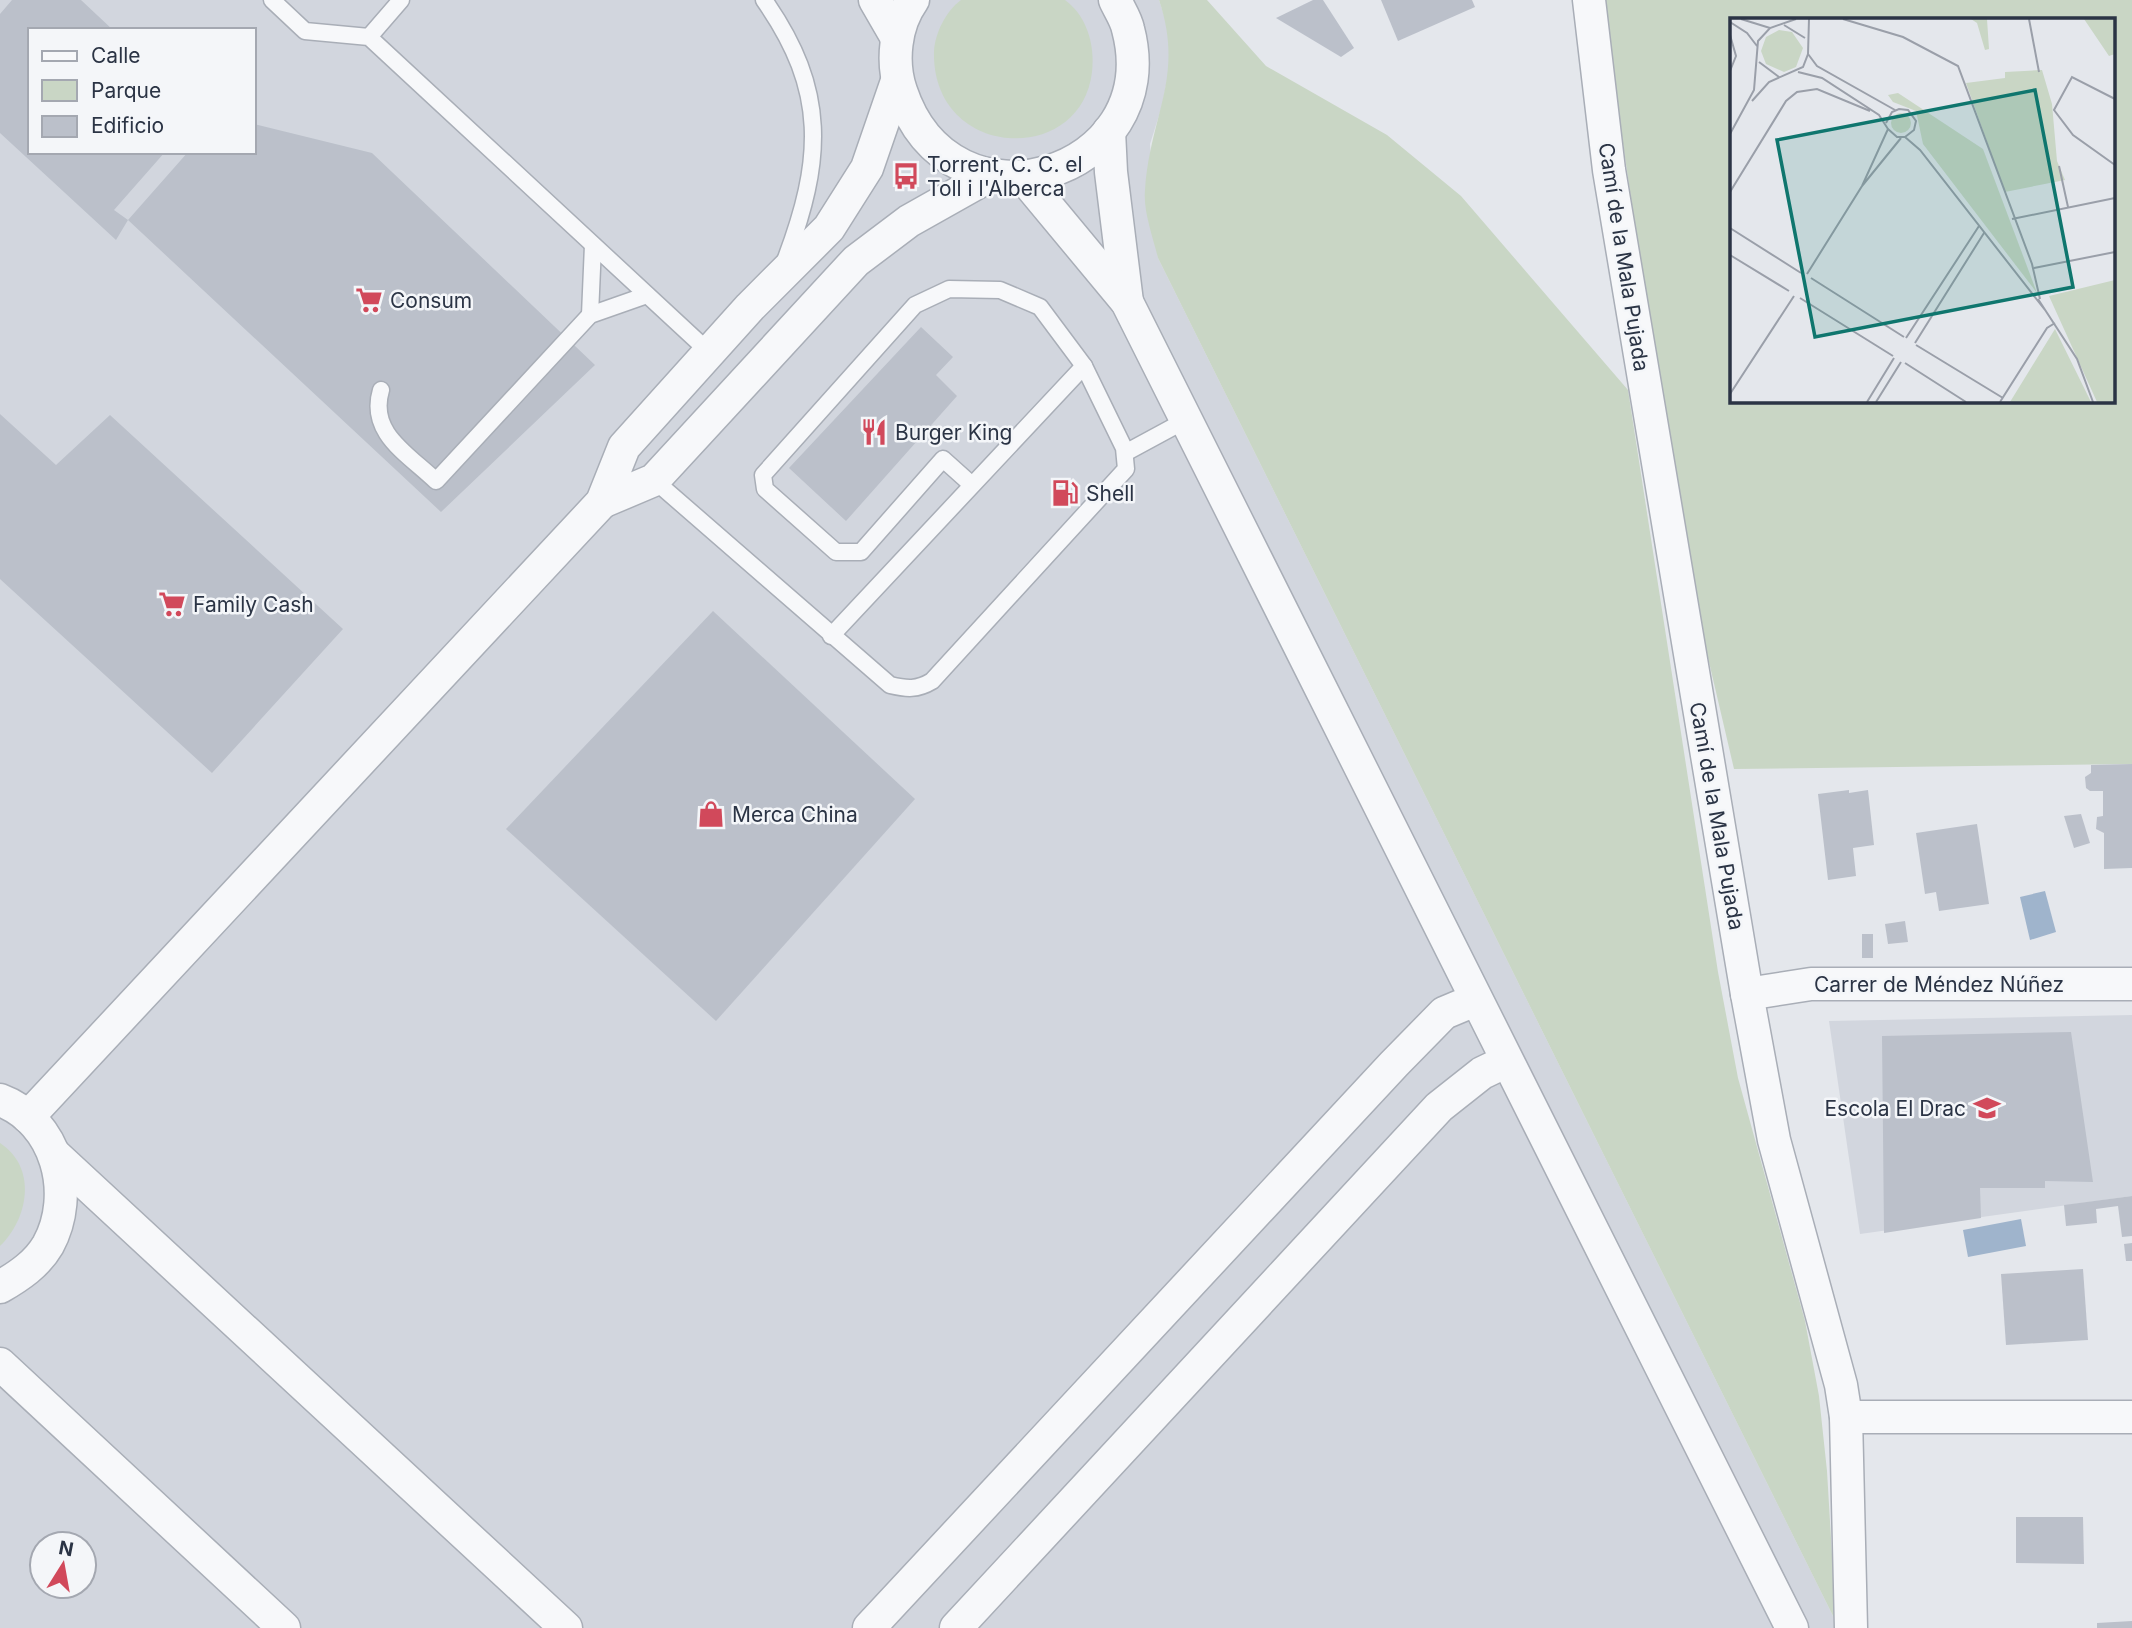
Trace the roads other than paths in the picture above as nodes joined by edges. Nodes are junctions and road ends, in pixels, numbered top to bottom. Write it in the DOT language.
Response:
graph roads {
  1 [pos="272,0"];
  2 [pos="401,0"];
  3 [pos="764,0"];
  4 [pos="875,0"];
  5 [pos="913,0"];
  6 [pos="1115,0"];
  7 [pos="1589,0"];
  8 [pos="369,37"];
  9 [pos="897,38"];
  10 [pos="897,81"];
  11 [pos="1109,131"];
  12 [pos="989,176"];
  13 [pos="1024,178"];
  14 [pos="593,245"];
  15 [pos="780,275"];
  16 [pos="647,295"];
  17 [pos="1126,302"];
  18 [pos="590,315"];
  19 [pos="709,352"];
  20 [pos="1084,366"];
  21 [pos="382,390"];
  22 [pos="1186,420"];
  23 [pos="1125,453"];
  24 [pos="654,480"];
  25 [pos="972,485"];
  26 [pos="602,502"];
  27 [pos="831,636"];
  28 [pos="2132,984"];
  29 [pos="1747,994"];
  30 [pos="1475,1000"];
  31 [pos="1506,1062"];
  32 [pos="0,1100"];
  33 [pos="28,1117"];
  34 [pos="54,1154"];
  35 [pos="0,1287"];
  36 [pos="0,1364"];
  37 [pos="1846,1417"];
  38 [pos="2132,1418"];
  39 [pos="284,1628"];
  40 [pos="566,1628"];
  41 [pos="869,1628"];
  42 [pos="956,1628"];
  43 [pos="1792,1628"];
  44 [pos="1850,1628"];
  1 -- 8 [label="lane"];
  2 -- 8 [label="lane"];
  3 -- 15 [label="lane"];
  4 -- 9 [label="street"];
  5 -- 9 [label="street"];
  6 -- 11 [label="street"];
  7 -- 29 [label="street, Camí de la Mala Pujada"];
  8 -- 14 [label="lane"];
  9 -- 10 [label="street"];
  10 -- 12 [label="street"];
  10 -- 15 [label="street"];
  11 -- 13 [label="street"];
  11 -- 17 [label="street"];
  12 -- 13 [label="street"];
  12 -- 24 [label="street"];
  13 -- 17 [label="street"];
  14 -- 16 [label="lane"];
  14 -- 18 [label="lane"];
  15 -- 19 [label="street"];
  16 -- 18 [label="lane"];
  16 -- 19 [label="lane"];
  17 -- 22 [label="street"];
  18 -- 21 [label="lane"];
  19 -- 26 [label="street"];
  20 -- 23 [label="lane"];
  20 -- 25 [label="lane"];
  20 -- 25 [label="lane"];
  22 -- 23 [label="lane"];
  22 -- 30 [label="street"];
  23 -- 27 [label="lane"];
  24 -- 26 [label="street"];
  24 -- 27 [label="lane"];
  25 -- 27 [label="lane"];
  26 -- 33 [label="street"];
  28 -- 29 [label="street, Carrer de Méndez Núñez"];
  29 -- 37 [label="street, Camí de la Mala Pujada"];
  30 -- 31 [label="street"];
  30 -- 41 [label="street"];
  31 -- 42 [label="street"];
  31 -- 43 [label="street"];
  32 -- 33 [label="street"];
  33 -- 34 [label="street"];
  34 -- 35 [label="street"];
  34 -- 40 [label="street"];
  36 -- 39 [label="street"];
  37 -- 38 [label="street"];
  37 -- 44 [label="street, Camí de la Mala Pujada"];
}
